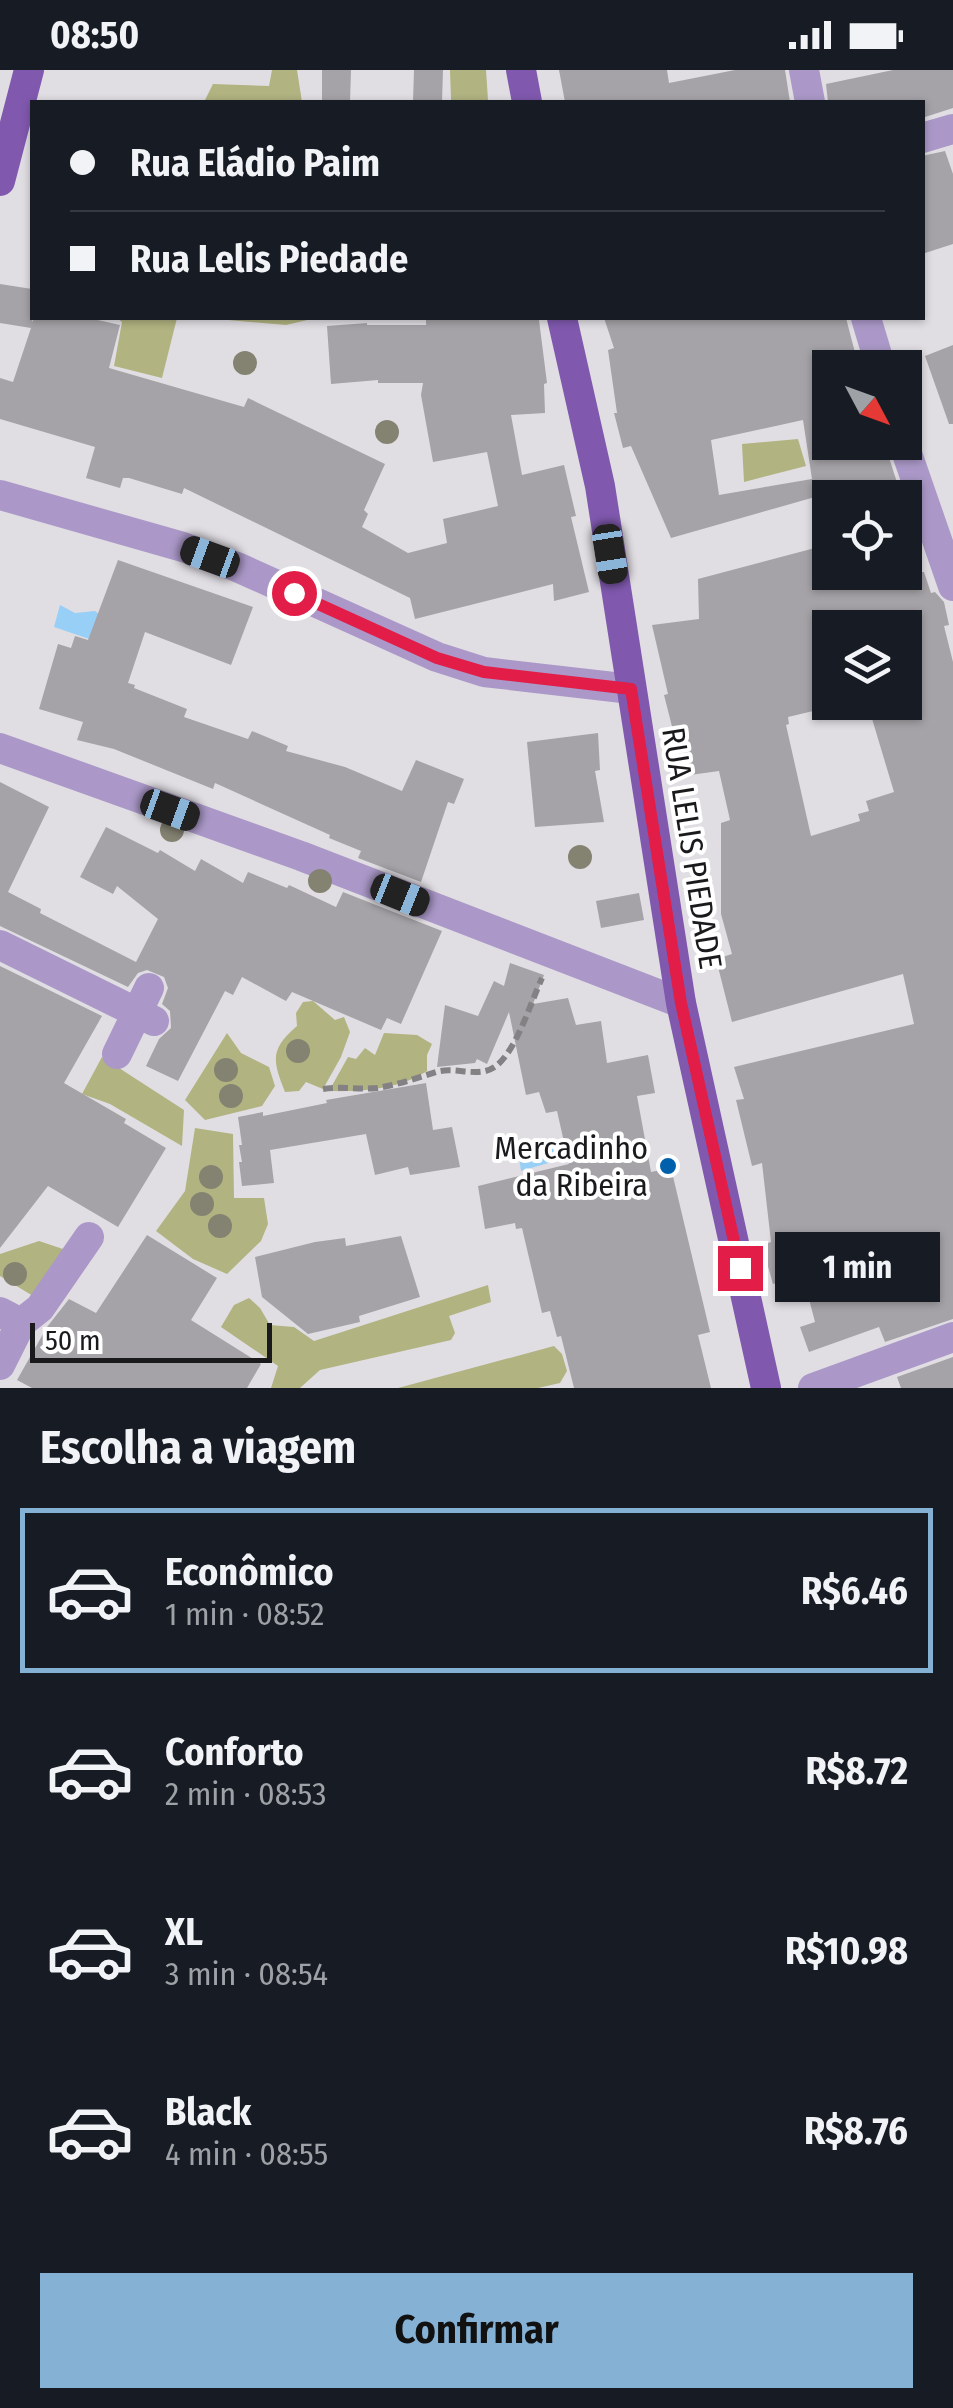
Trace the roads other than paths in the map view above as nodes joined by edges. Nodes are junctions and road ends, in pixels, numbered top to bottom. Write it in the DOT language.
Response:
graph roads {
  1 [pos="29,70"];
  2 [pos="522,70"];
  3 [pos="804,70"];
  4 [pos="527,100"];
  5 [pos="810,100"];
  6 [pos="953,129"];
  7 [pos="925,137"];
  8 [pos="0,180"];
  9 [pos="562,320"];
  10 [pos="867,320"];
  11 [pos="876,350"];
  12 [pos="910,460"];
  13 [pos="0,495"];
  14 [pos="953,586"];
  15 [pos="631,689"];
  16 [pos="0,748"];
  17 [pos="0,945"];
  18 [pos="681,1003"];
  19 [pos="116,1054"];
  20 [pos="89,1237"];
  21 [pos="10,1318"];
  22 [pos="953,1336"];
  23 [pos="0,1364"];
  24 [pos="766,1388"];
  25 [pos="814,1388"];
  1 -- 8 [label="main road"];
  2 -- 4 [label="main road"];
  3 -- 5 [label="street"];
  6 -- 7 [label="street"];
  9 -- 15 [label="main road, RUA LELIS PIEDADE"];
  10 -- 11 [label="street"];
  12 -- 14 [label="street"];
  13 -- 15 [label="street"];
  15 -- 18 [label="main road, RUA LELIS PIEDADE"];
  16 -- 18 [label="street"];
  17 -- 19 [label="street"];
  18 -- 24 [label="main road, RUA LELIS PIEDADE"];
  20 -- 21 [label="street"];
  21 -- 23 [label="street"];
  22 -- 25 [label="street"];
}
